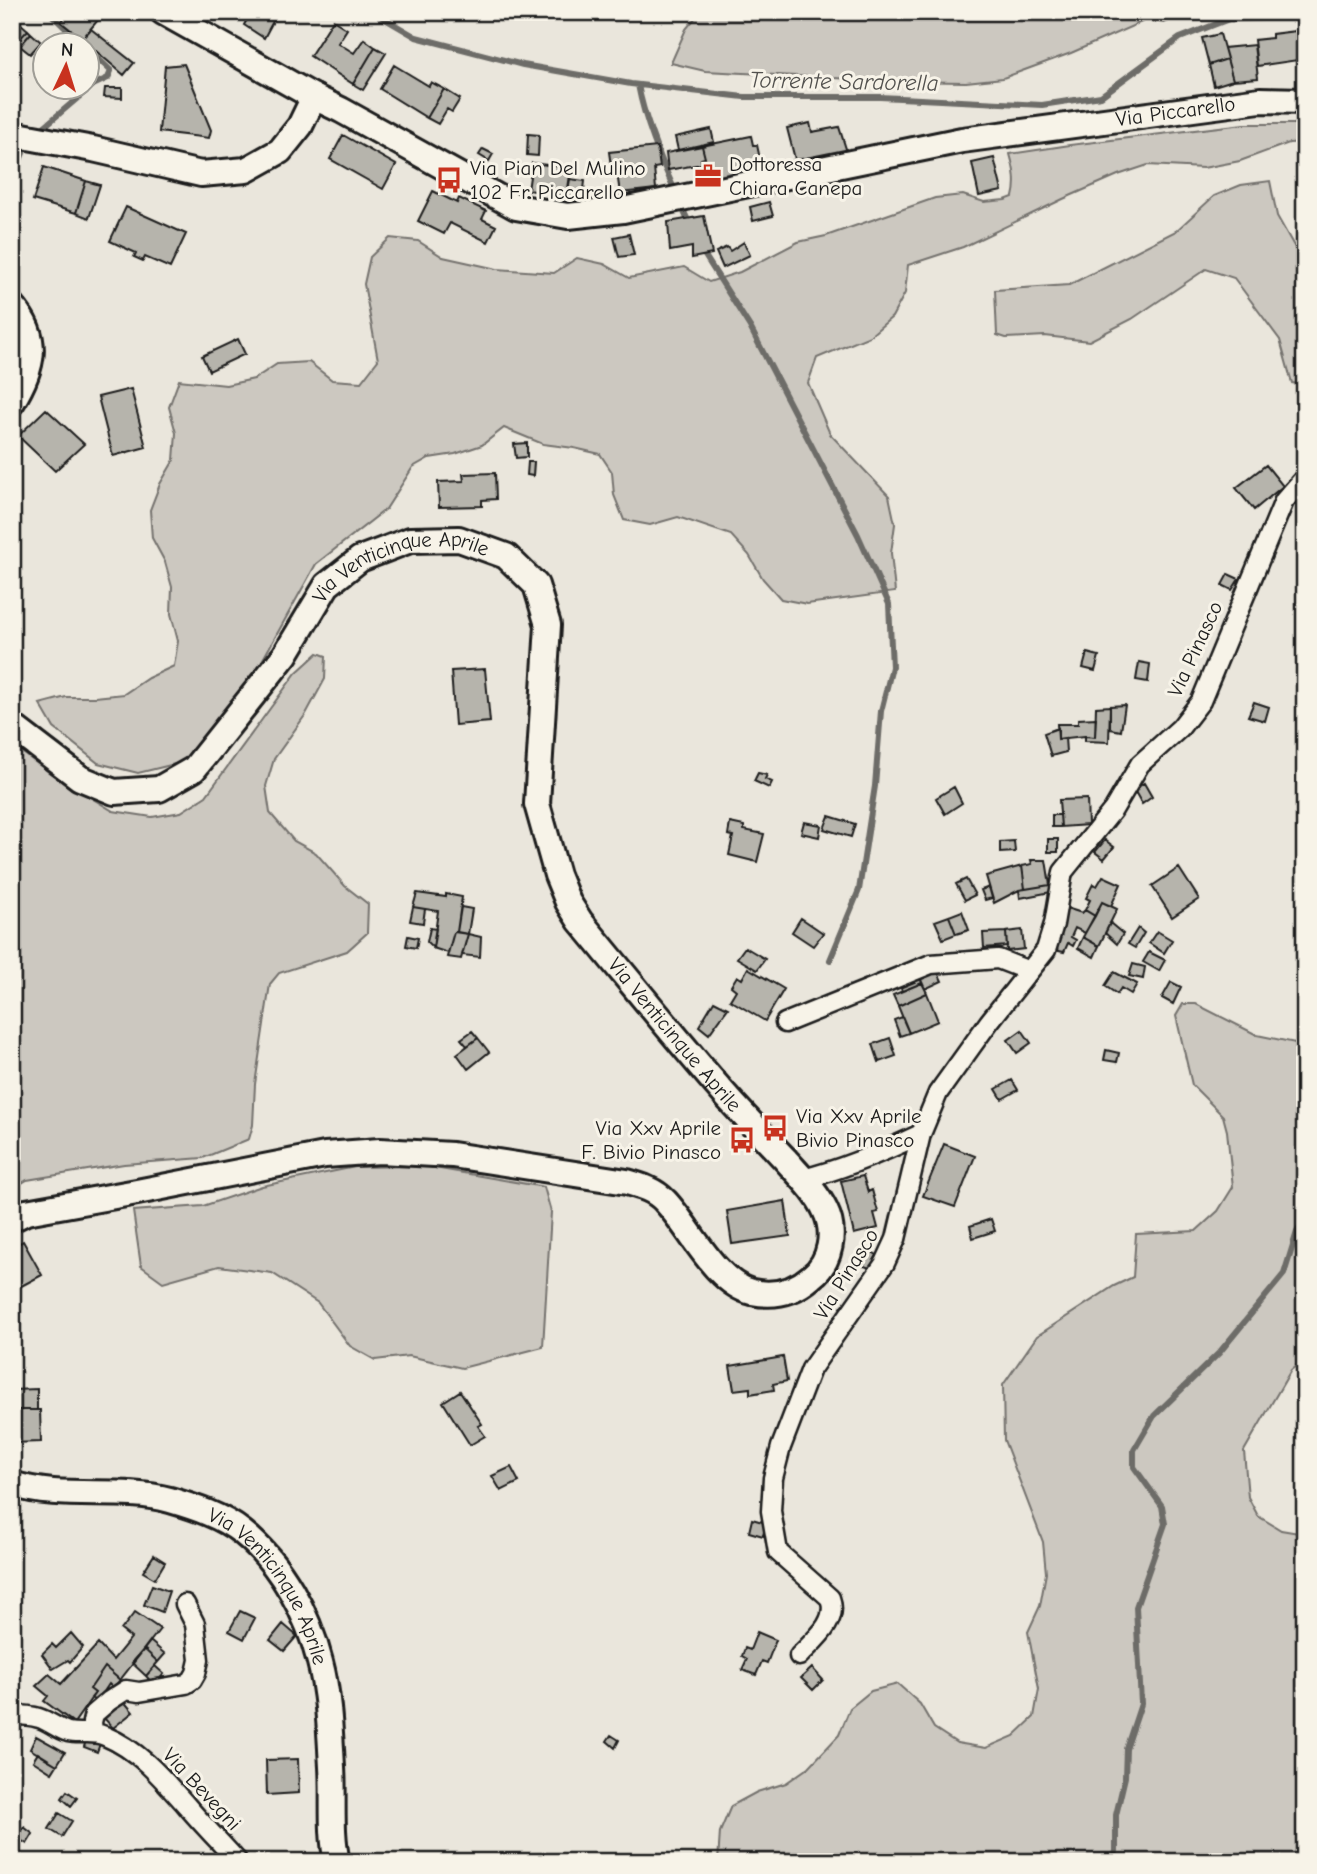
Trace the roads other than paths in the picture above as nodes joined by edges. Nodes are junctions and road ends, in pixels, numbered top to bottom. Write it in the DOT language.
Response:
graph roads {
  1 [pos="163,12"];
  2 [pos="314,97"];
  3 [pos="1305,101"];
  4 [pos="12,134"];
  5 [pos="12,306"];
  6 [pos="12,402"];
  7 [pos="1305,477"];
  8 [pos="12,726"];
  9 [pos="1029,971"];
  10 [pos="785,1023"];
  11 [pos="920,1134"];
  12 [pos="803,1179"];
  13 [pos="12,1219"];
  14 [pos="12,1484"];
  15 [pos="184,1604"];
  16 [pos="799,1656"];
  17 [pos="12,1715"];
  18 [pos="93,1732"];
  19 [pos="238,1862"];
  20 [pos="337,1862"];
  1 -- 2 [label="main road"];
  2 -- 3 [label="main road, Via Piccarello"];
  2 -- 4 [label="main road"];
  5 -- 6 [label="main road"];
  7 -- 9 [label="street, Via Pinasco"];
  8 -- 12 [label="main road, Via Venticinque Aprile"];
  9 -- 10 [label="street"];
  9 -- 11 [label="street, Via Pinasco"];
  11 -- 12 [label="street"];
  11 -- 16 [label="street, Via Pinasco"];
  12 -- 13 [label="main road, Via Venticinque Aprile"];
  14 -- 20 [label="main road, Via Venticinque Aprile"];
  15 -- 18 [label="street"];
  17 -- 18 [label="street, Via Bevegni"];
  18 -- 19 [label="street, Via Bevegni"];
}
